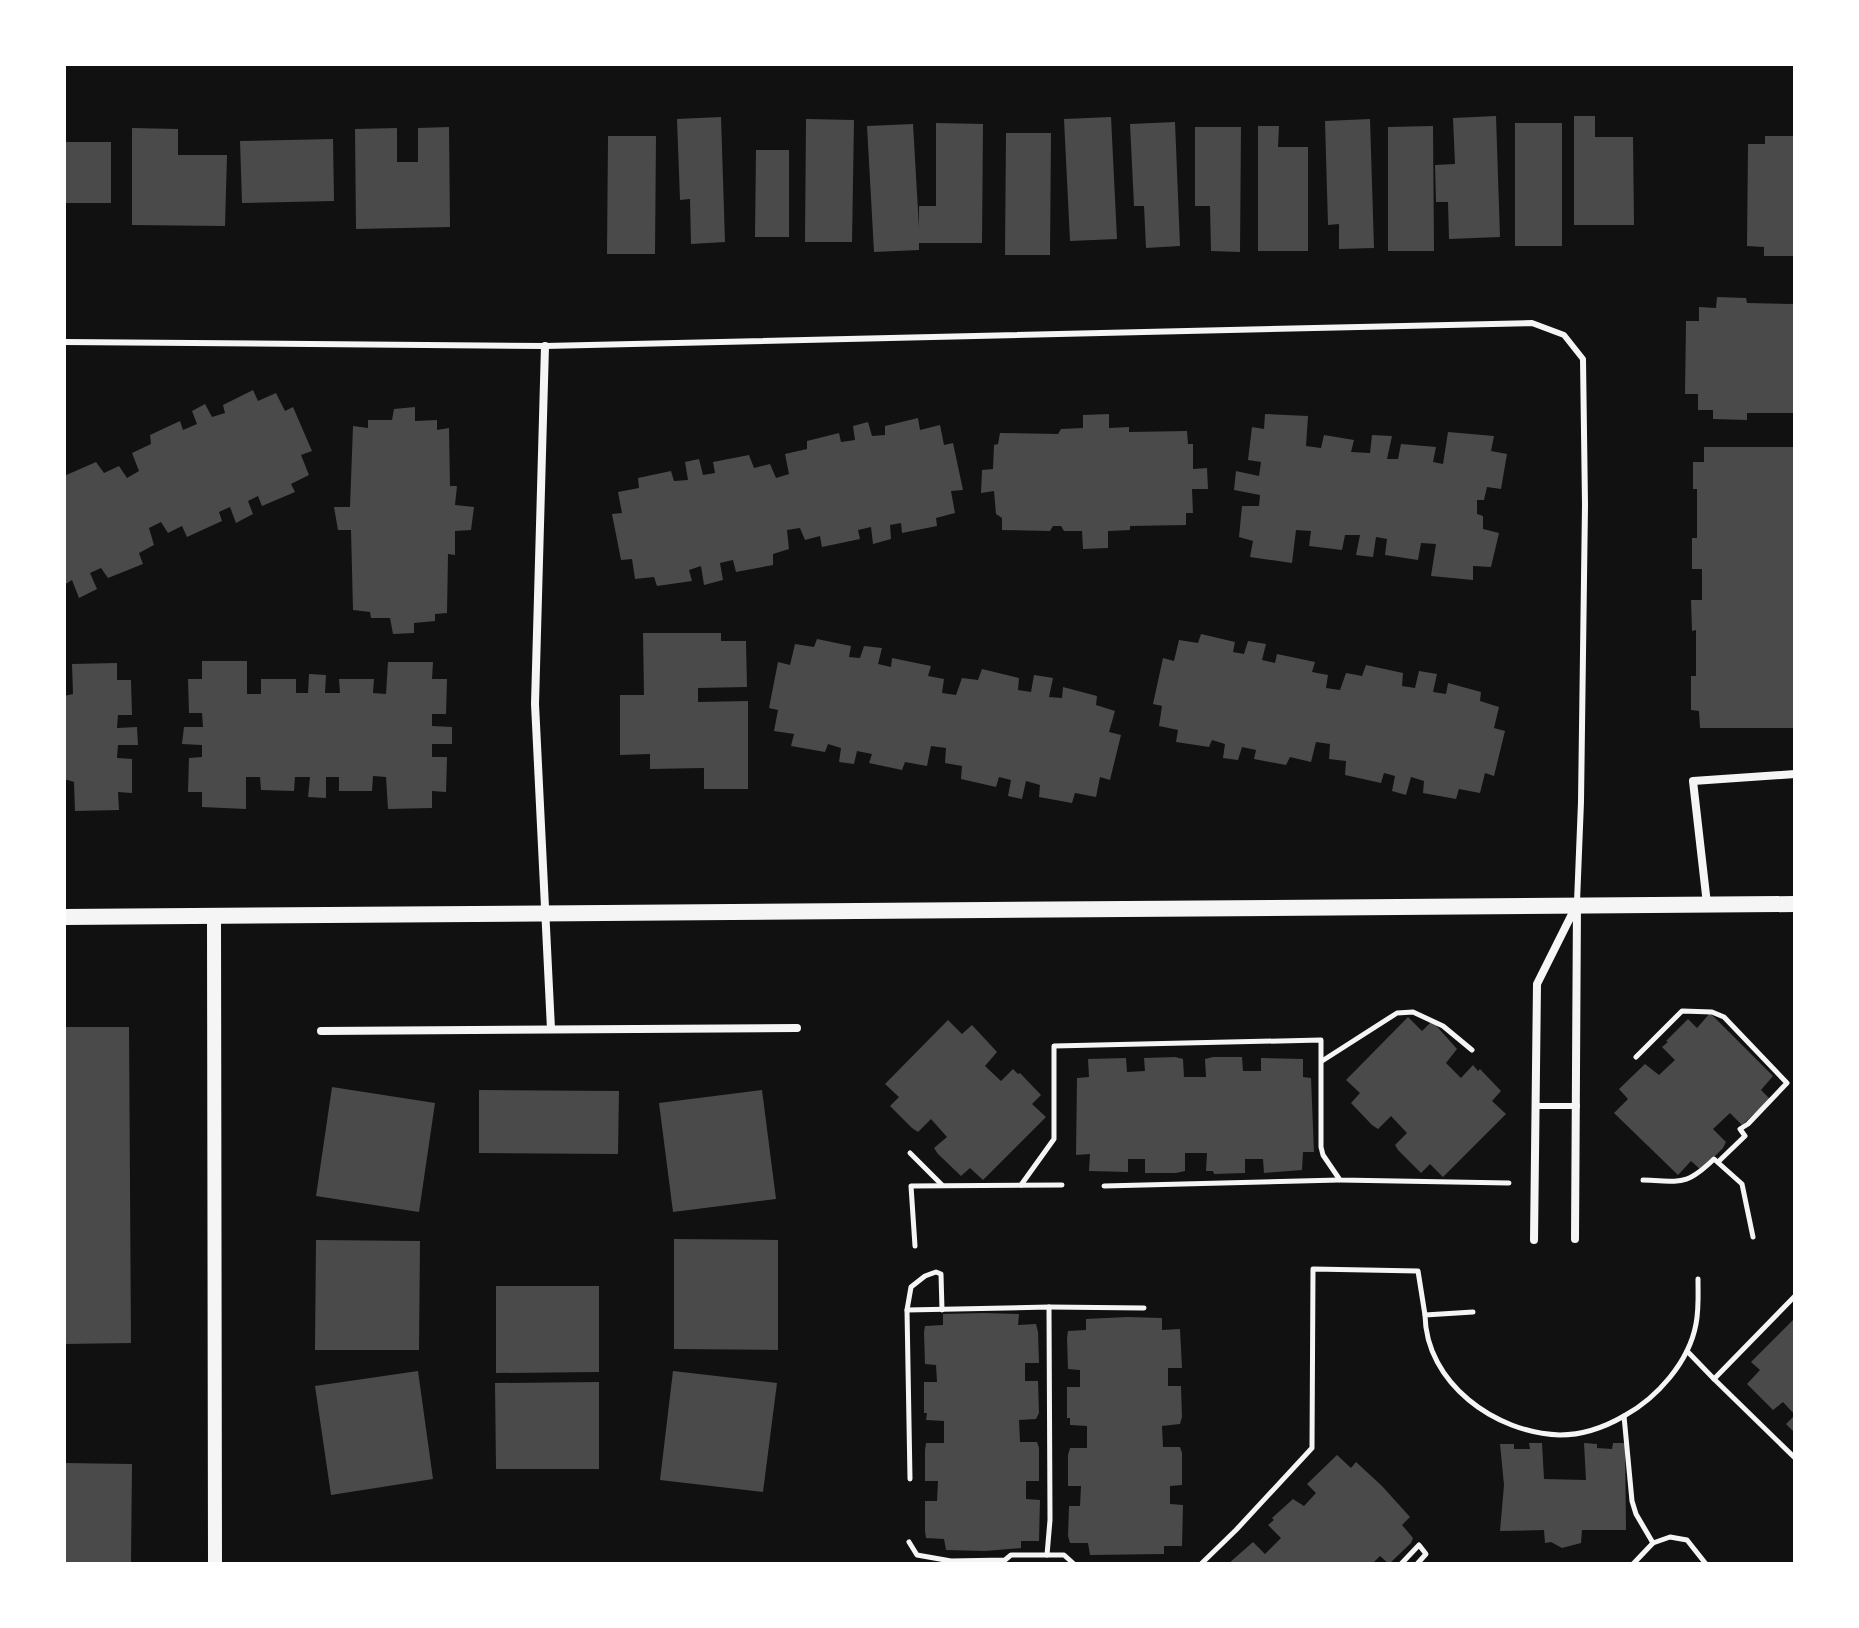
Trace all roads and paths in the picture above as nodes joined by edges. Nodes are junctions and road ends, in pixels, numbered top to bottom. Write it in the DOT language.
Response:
graph roads {
  1 [pos="64,342"];
  2 [pos="545,346"];
  3 [pos="1795,774"];
  4 [pos="1577,904"];
  5 [pos="1707,904"];
  6 [pos="1795,904"];
  7 [pos="547,913"];
  8 [pos="64,917"];
  9 [pos="214,917"];
  10 [pos="797,1028"];
  11 [pos="551,1029"];
  12 [pos="321,1031"];
  13 [pos="1472,1050"];
  14 [pos="1636,1057"];
  15 [pos="1321,1061"];
  16 [pos="1536,1106"];
  17 [pos="1577,1106"];
  18 [pos="910,1153"];
  19 [pos="1718,1162"];
  20 [pos="1340,1180"];
  21 [pos="1643,1180"];
  22 [pos="1509,1183"];
  23 [pos="1021,1185"];
  24 [pos="1062,1185"];
  25 [pos="942,1186"];
  26 [pos="1104,1186"];
  27 [pos="1753,1237"];
  28 [pos="1575,1239"];
  29 [pos="1534,1240"];
  30 [pos="915,1246"];
  31 [pos="1698,1279"];
  32 [pos="1795,1296"];
  33 [pos="1049,1307"];
  34 [pos="1144,1308"];
  35 [pos="907,1310"];
  36 [pos="942,1310"];
  37 [pos="1473,1312"];
  38 [pos="1425,1315"];
  39 [pos="1686,1351"];
  40 [pos="1714,1379"];
  41 [pos="1624,1416"];
  42 [pos="1795,1458"];
  43 [pos="910,1479"];
  44 [pos="909,1542"];
  45 [pos="1653,1543"];
  46 [pos="1047,1555"];
  47 [pos="215,1564"];
  48 [pos="1074,1564"];
  49 [pos="1201,1564"];
  50 [pos="1401,1564"];
  51 [pos="1417,1564"];
  52 [pos="1633,1564"];
  53 [pos="1706,1564"];
  1 -- 2 [label="lane"];
  2 -- 4 [label="lane"];
  2 -- 7 [label="street"];
  3 -- 5 [label="street"];
  4 -- 5 [label="main road"];
  4 -- 7 [label="main road"];
  4 -- 16 [label="street"];
  4 -- 17 [label="street"];
  5 -- 6 [label="main road"];
  7 -- 9 [label="main road"];
  7 -- 11 [label="street"];
  8 -- 9 [label="main road"];
  9 -- 47 [label="street"];
  10 -- 11 [label="street"];
  11 -- 12 [label="street"];
  13 -- 15 [label="path"];
  14 -- 19 [label="path"];
  15 -- 20 [label="path"];
  15 -- 23 [label="path"];
  16 -- 17 [label="lane"];
  16 -- 29 [label="street"];
  17 -- 28 [label="street"];
  18 -- 25 [label="path"];
  19 -- 21 [label="path"];
  19 -- 27 [label="path"];
  20 -- 22 [label="path"];
  20 -- 26 [label="path"];
  23 -- 24 [label="path"];
  23 -- 25 [label="path"];
  25 -- 30 [label="path"];
  31 -- 39 [label="path"];
  32 -- 40 [label="path"];
  33 -- 34 [label="path"];
  33 -- 36 [label="path"];
  33 -- 46 [label="path"];
  35 -- 36 [label="path"];
  35 -- 36 [label="path"];
  35 -- 43 [label="path"];
  37 -- 38 [label="path"];
  38 -- 41 [label="path"];
  38 -- 49 [label="path"];
  39 -- 40 [label="path"];
  39 -- 41 [label="path"];
  40 -- 42 [label="path"];
  41 -- 45 [label="path"];
  44 -- 46 [label="path"];
  45 -- 52 [label="path"];
  45 -- 53 [label="path"];
  46 -- 48 [label="path"];
  50 -- 51 [label="path"];
}
